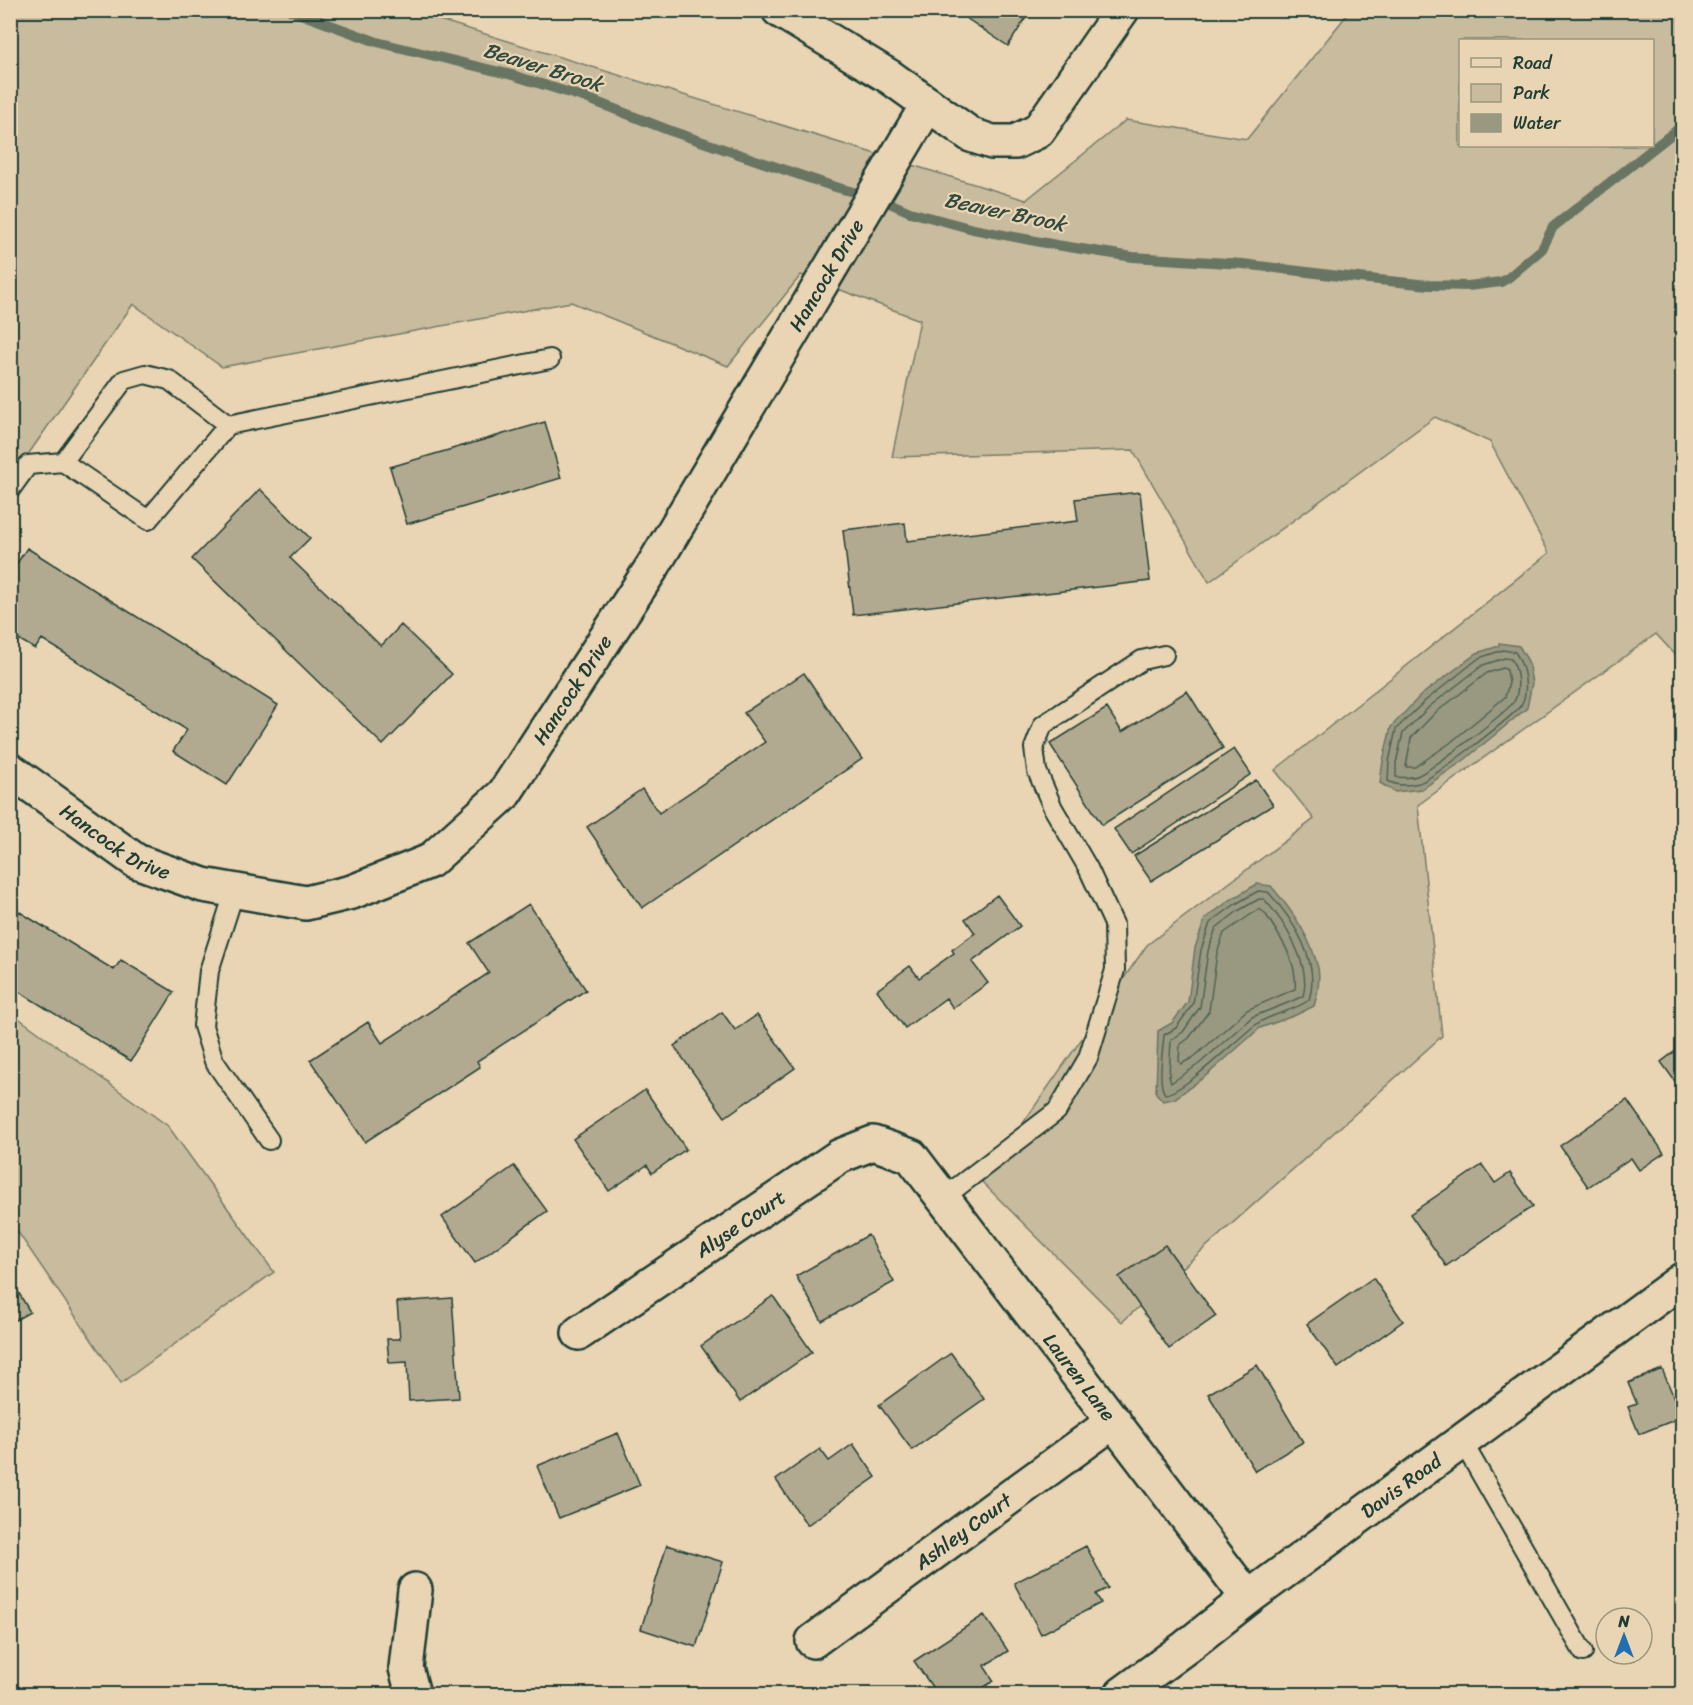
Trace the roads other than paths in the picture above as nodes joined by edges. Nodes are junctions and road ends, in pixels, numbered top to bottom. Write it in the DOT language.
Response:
graph roads {
  1 [pos="779,10"];
  2 [pos="1122,10"];
  3 [pos="928,104"];
  4 [pos="550,359"];
  5 [pos="228,425"];
  6 [pos="63,462"];
  7 [pos="10,490"];
  8 [pos="1164,656"];
  9 [pos="10,770"];
  10 [pos="235,890"];
  11 [pos="268,1140"];
  12 [pos="910,1156"];
  13 [pos="943,1198"];
  14 [pos="1683,1280"];
  15 [pos="579,1333"];
  16 [pos="1114,1422"];
  17 [pos="1462,1441"];
  18 [pos="415,1590"];
  19 [pos="1248,1598"];
  20 [pos="813,1641"];
  21 [pos="1583,1652"];
  22 [pos="413,1695"];
  23 [pos="1122,1695"];
  1 -- 3 [label="street"];
  2 -- 3 [label="street"];
  3 -- 10 [label="street, Hancock Drive"];
  4 -- 5 [label="lane"];
  5 -- 6 [label="lane"];
  5 -- 6 [label="lane"];
  6 -- 7 [label="lane"];
  8 -- 13 [label="lane"];
  9 -- 10 [label="street, Hancock Drive"];
  10 -- 11 [label="lane"];
  12 -- 13 [label="street, Lauren Lane"];
  12 -- 15 [label="street, Alyse Court"];
  13 -- 16 [label="street, Lauren Lane"];
  14 -- 17 [label="street, Davis Road"];
  16 -- 19 [label="street, Lauren Lane"];
  16 -- 20 [label="street, Ashley Court"];
  17 -- 19 [label="street, Davis Road"];
  17 -- 21 [label="lane"];
  18 -- 22 [label="street"];
  19 -- 23 [label="street, Davis Road"];
}
